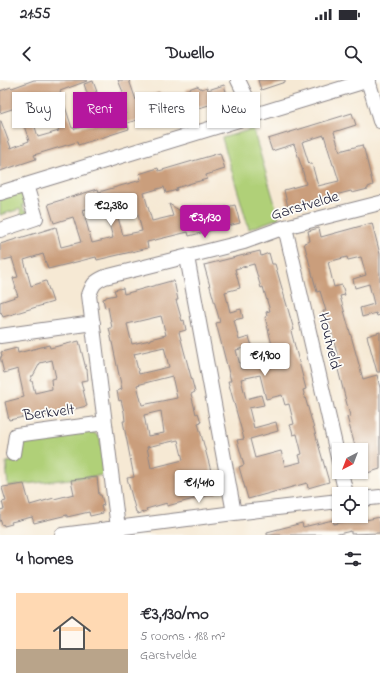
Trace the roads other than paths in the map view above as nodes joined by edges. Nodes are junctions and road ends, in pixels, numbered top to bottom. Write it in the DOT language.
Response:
graph roads {
  1 [pos="238,80"];
  2 [pos="368,80"];
  3 [pos="244,92"];
  4 [pos="260,113"];
  5 [pos="380,121"];
  6 [pos="212,128"];
  7 [pos="26,185"];
  8 [pos="0,193"];
  9 [pos="380,203"];
  10 [pos="285,227"];
  11 [pos="0,230"];
  12 [pos="187,257"];
  13 [pos="93,323"];
  14 [pos="0,336"];
  15 [pos="105,423"];
  16 [pos="335,443"];
  17 [pos="13,454"];
  18 [pos="380,497"];
  19 [pos="368,498"];
  20 [pos="332,502"];
  21 [pos="234,513"];
  22 [pos="118,528"];
  23 [pos="62,535"];
  1 -- 3 [label="street"];
  2 -- 4 [label="street"];
  2 -- 5 [label="street"];
  6 -- 7 [label="street"];
  7 -- 8 [label="street"];
  7 -- 11 [label="street"];
  9 -- 10 [label="street, Garstvelde"];
  10 -- 12 [label="street, Garstvelde"];
  10 -- 16 [label="street, Houtveld"];
  12 -- 13 [label="street, Garstvelde"];
  12 -- 21 [label="street"];
  13 -- 14 [label="street"];
  13 -- 15 [label="street"];
  15 -- 17 [label="street, Berkvelt"];
  15 -- 22 [label="street"];
  18 -- 19 [label="street"];
  20 -- 21 [label="street"];
  21 -- 22 [label="street"];
  22 -- 23 [label="street"];
}
